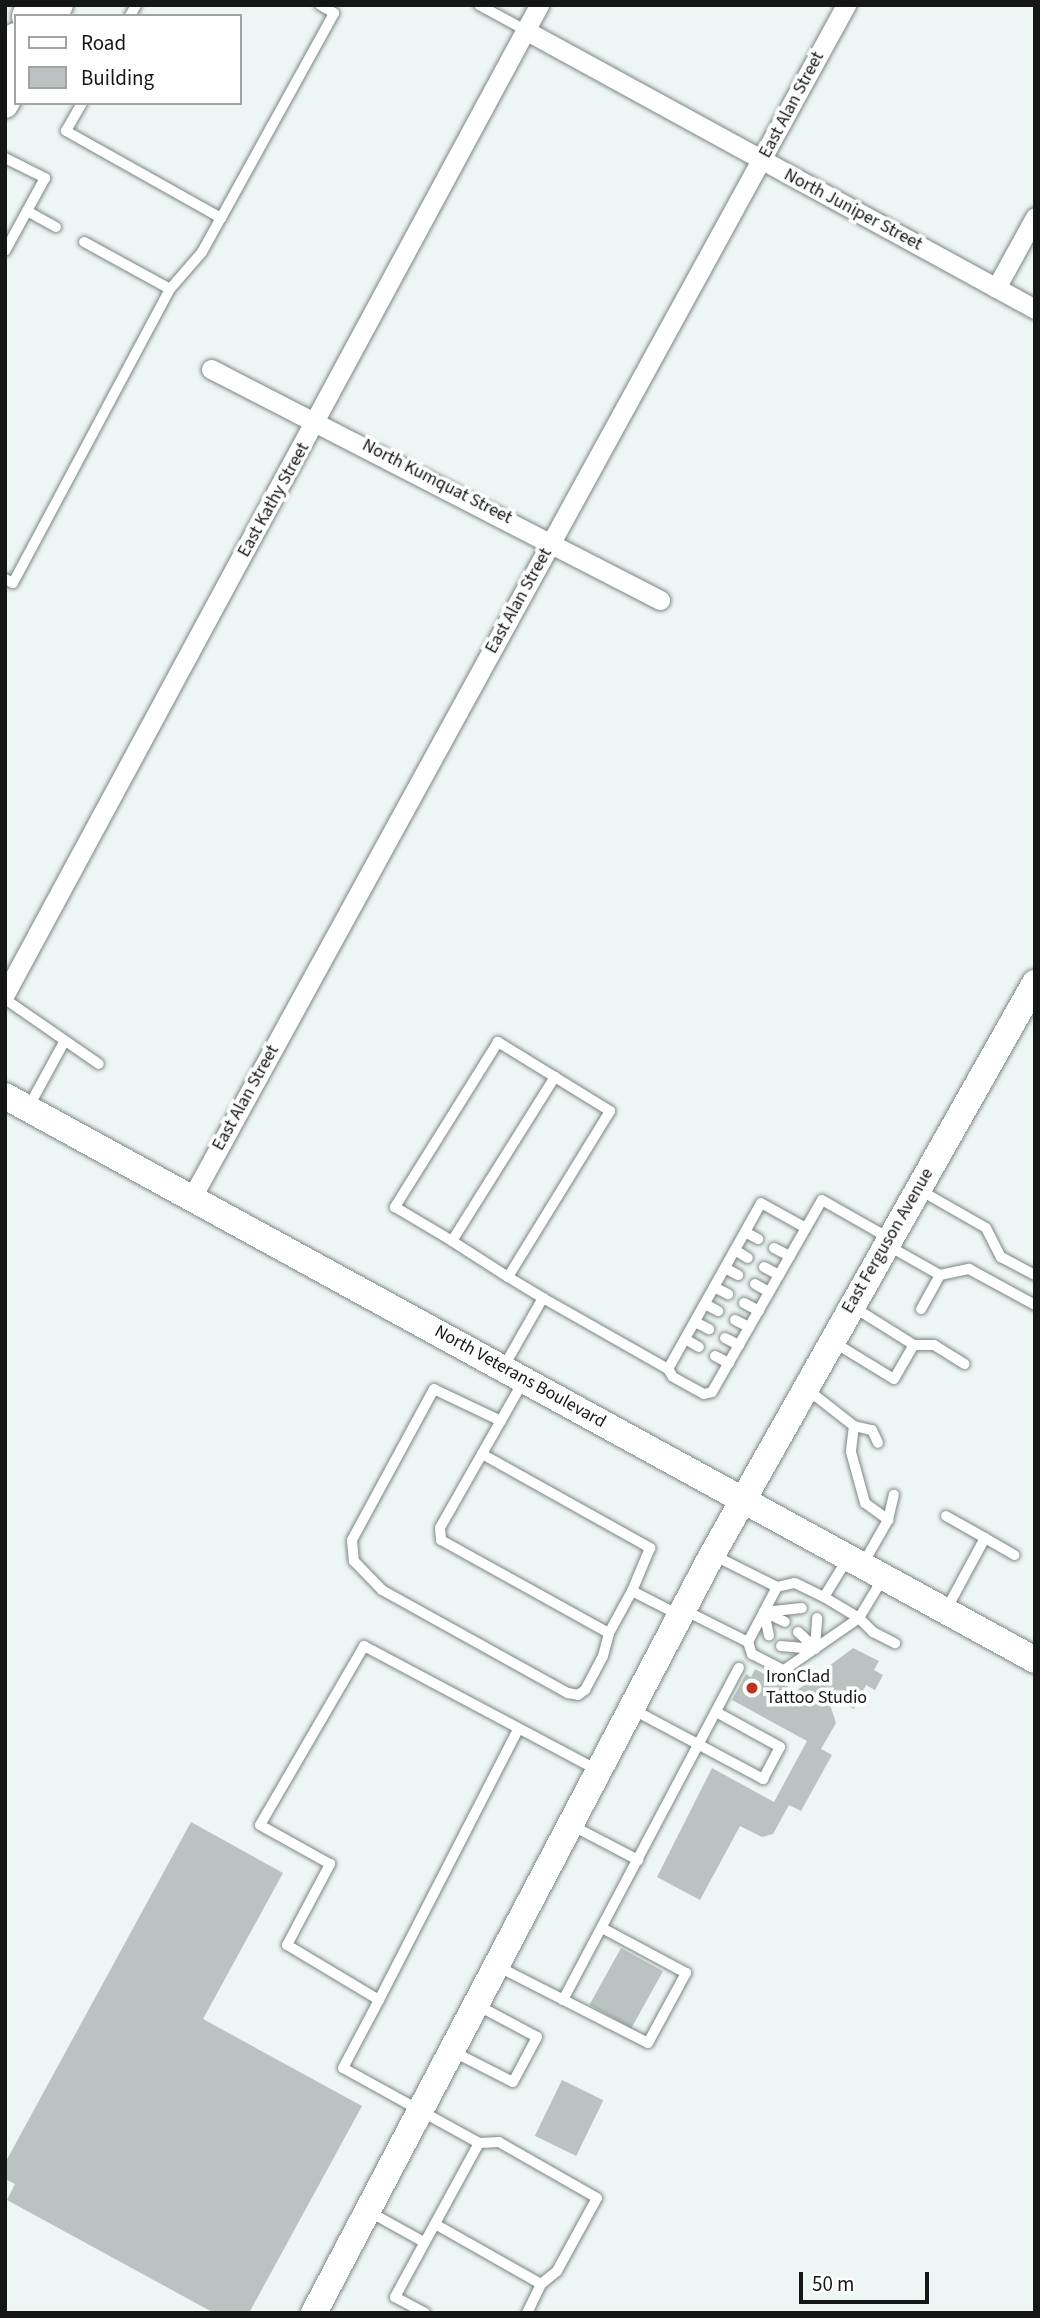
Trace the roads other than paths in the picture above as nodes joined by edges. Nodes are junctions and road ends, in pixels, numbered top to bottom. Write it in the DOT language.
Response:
graph roads {
  1 [pos="320,5"];
  2 [pos="479,5"];
  3 [pos="539,5"];
  4 [pos="846,5"];
  5 [pos="525,30"];
  6 [pos="14,43"];
  7 [pos="5,59"];
  8 [pos="81,105"];
  9 [pos="5,158"];
  10 [pos="762,161"];
  11 [pos="27,211"];
  12 [pos="1035,217"];
  13 [pos="221,218"];
  14 [pos="55,227"];
  15 [pos="84,242"];
  16 [pos="5,251"];
  17 [pos="996,288"];
  18 [pos="170,289"];
  19 [pos="1035,309"];
  20 [pos="211,369"];
  21 [pos="317,421"];
  22 [pos="551,541"];
  23 [pos="5,579"];
  24 [pos="660,600"];
  25 [pos="1035,983"];
  26 [pos="5,997"];
  27 [pos="63,1044"];
  28 [pos="99,1064"];
  29 [pos="555,1077"];
  30 [pos="16,1102"];
  31 [pos="918,1189"];
  32 [pos="192,1197"];
  33 [pos="806,1228"];
  34 [pos="745,1232"];
  35 [pos="758,1239"];
  36 [pos="452,1241"];
  37 [pos="888,1242"];
  38 [pos="774,1248"];
  39 [pos="735,1251"];
  40 [pos="790,1256"];
  41 [pos="748,1258"];
  42 [pos="764,1267"];
  43 [pos="725,1268"];
  44 [pos="738,1275"];
  45 [pos="779,1275"];
  46 [pos="940,1275"];
  47 [pos="1035,1275"];
  48 [pos="508,1277"];
  49 [pos="755,1284"];
  50 [pos="714,1287"];
  51 [pos="769,1292"];
  52 [pos="728,1294"];
  53 [pos="542,1298"];
  54 [pos="744,1303"];
  55 [pos="705,1304"];
  56 [pos="1035,1305"];
  57 [pos="852,1306"];
  58 [pos="921,1309"];
  59 [pos="718,1311"];
  60 [pos="759,1311"];
  61 [pos="735,1320"];
  62 [pos="695,1322"];
  63 [pos="749,1327"];
  64 [pos="709,1329"];
  65 [pos="725,1338"];
  66 [pos="685,1339"];
  67 [pos="831,1341"];
  68 [pos="739,1345"];
  69 [pos="914,1345"];
  70 [pos="699,1347"];
  71 [pos="715,1356"];
  72 [pos="729,1363"];
  73 [pos="965,1364"];
  74 [pos="668,1368"];
  75 [pos="513,1374"];
  76 [pos="805,1388"];
  77 [pos="500,1421"];
  78 [pos="854,1426"];
  79 [pos="878,1443"];
  80 [pos="482,1454"];
  81 [pos="894,1496"];
  82 [pos="743,1500"];
  83 [pos="946,1516"];
  84 [pos="888,1520"];
  85 [pos="985,1538"];
  86 [pos="712,1555"];
  87 [pos="1015,1555"];
  88 [pos="865,1566"];
  89 [pos="777,1587"];
  90 [pos="632,1591"];
  91 [pos="824,1597"];
  92 [pos="803,1608"];
  93 [pos="946,1610"];
  94 [pos="764,1612"];
  95 [pos="682,1613"];
  96 [pos="817,1618"];
  97 [pos="859,1618"];
  98 [pos="785,1622"];
  99 [pos="798,1632"];
  100 [pos="608,1633"];
  101 [pos="769,1635"];
  102 [pos="748,1642"];
  103 [pos="895,1643"];
  104 [pos="781,1646"];
  105 [pos="815,1649"];
  106 [pos="1035,1660"];
  107 [pos="739,1668"];
  108 [pos="632,1709"];
  109 [pos="716,1712"];
  110 [pos="517,1731"];
  111 [pos="700,1744"];
  112 [pos="599,1771"];
  113 [pos="571,1825"];
  114 [pos="638,1860"];
  115 [pos="602,1928"];
  116 [pos="496,1966"];
  117 [pos="379,2000"];
  118 [pos="563,2000"];
  119 [pos="476,2004"];
  120 [pos="452,2051"];
  121 [pos="420,2111"];
  122 [pos="479,2143"];
  123 [pos="368,2211"];
  124 [pos="435,2224"];
  125 [pos="425,2242"];
  126 [pos="541,2284"];
  127 [pos="314,2313"];
  128 [pos="425,2313"];
  129 [pos="527,2313"];
  1 -- 13 [label="lane"];
  2 -- 5 [label="lane"];
  3 -- 5 [label="street, East Kathy Street"];
  4 -- 10 [label="street, East Alan Street"];
  5 -- 10 [label="street, North Juniper Street"];
  5 -- 21 [label="street, East Kathy Street"];
  6 -- 7 [label="highway"];
  8 -- 13 [label="lane"];
  9 -- 11 [label="lane"];
  10 -- 17 [label="street, North Juniper Street"];
  10 -- 22 [label="street, East Alan Street"];
  11 -- 14 [label="lane"];
  11 -- 16 [label="lane"];
  12 -- 17 [label="street"];
  13 -- 18 [label="lane"];
  15 -- 18 [label="lane"];
  17 -- 19 [label="street, North Juniper Street"];
  18 -- 23 [label="lane"];
  20 -- 21 [label="street, North Kumquat Street"];
  21 -- 22 [label="street, North Kumquat Street"];
  21 -- 26 [label="street, East Kathy Street"];
  22 -- 24 [label="street, North Kumquat Street"];
  22 -- 32 [label="street, East Alan Street"];
  25 -- 31 [label="main road, East Ferguson Avenue"];
  26 -- 27 [label="lane"];
  27 -- 28 [label="lane"];
  27 -- 30 [label="lane"];
  29 -- 36 [label="lane"];
  29 -- 36 [label="lane"];
  29 -- 48 [label="lane"];
  30 -- 32 [label="main road, North Veterans Boulevard"];
  31 -- 37 [label="main road, East Ferguson Avenue"];
  31 -- 47 [label="lane"];
  32 -- 75 [label="main road, North Veterans Boulevard"];
  33 -- 34 [label="lane"];
  33 -- 37 [label="lane"];
  33 -- 40 [label="lane"];
  34 -- 35 [label="lane"];
  34 -- 39 [label="lane"];
  36 -- 48 [label="lane"];
  37 -- 46 [label="lane"];
  37 -- 57 [label="main road, East Ferguson Avenue"];
  38 -- 40 [label="lane"];
  39 -- 41 [label="lane"];
  39 -- 43 [label="lane"];
  40 -- 45 [label="lane"];
  42 -- 45 [label="lane"];
  43 -- 44 [label="lane"];
  43 -- 50 [label="lane"];
  45 -- 51 [label="lane"];
  46 -- 56 [label="lane"];
  46 -- 58 [label="lane"];
  48 -- 53 [label="lane"];
  49 -- 51 [label="lane"];
  50 -- 52 [label="lane"];
  50 -- 55 [label="lane"];
  51 -- 60 [label="lane"];
  53 -- 74 [label="lane"];
  53 -- 75 [label="lane"];
  54 -- 60 [label="lane"];
  55 -- 59 [label="lane"];
  55 -- 62 [label="lane"];
  57 -- 67 [label="main road, East Ferguson Avenue"];
  57 -- 69 [label="lane"];
  60 -- 63 [label="lane"];
  61 -- 63 [label="lane"];
  62 -- 64 [label="lane"];
  62 -- 66 [label="lane"];
  63 -- 68 [label="lane"];
  65 -- 68 [label="lane"];
  66 -- 70 [label="lane"];
  66 -- 74 [label="lane"];
  67 -- 69 [label="lane"];
  67 -- 76 [label="main road, East Ferguson Avenue"];
  68 -- 72 [label="lane"];
  69 -- 73 [label="lane"];
  71 -- 72 [label="lane"];
  72 -- 74 [label="lane"];
  75 -- 77 [label="lane"];
  75 -- 82 [label="main road, North Veterans Boulevard"];
  76 -- 78 [label="lane"];
  76 -- 82 [label="main road, East Ferguson Avenue"];
  77 -- 80 [label="lane"];
  77 -- 100 [label="lane"];
  78 -- 79 [label="lane"];
  78 -- 84 [label="lane"];
  80 -- 90 [label="lane"];
  80 -- 100 [label="lane"];
  81 -- 84 [label="lane"];
  82 -- 86 [label="main road, East Ferguson Avenue"];
  82 -- 88 [label="main road, North Veterans Boulevard"];
  83 -- 85 [label="lane"];
  84 -- 88 [label="lane"];
  85 -- 87 [label="lane"];
  85 -- 93 [label="lane"];
  86 -- 89 [label="lane"];
  86 -- 95 [label="main road, East Ferguson Avenue"];
  88 -- 91 [label="lane"];
  88 -- 93 [label="main road, North Veterans Boulevard"];
  88 -- 97 [label="lane"];
  89 -- 91 [label="lane"];
  89 -- 94 [label="lane"];
  90 -- 95 [label="lane"];
  90 -- 100 [label="lane"];
  91 -- 97 [label="lane"];
  92 -- 94 [label="lane"];
  93 -- 106 [label="main road, North Veterans Boulevard"];
  94 -- 98 [label="lane"];
  94 -- 101 [label="lane"];
  94 -- 102 [label="lane"];
  95 -- 102 [label="lane"];
  95 -- 108 [label="main road, East Ferguson Avenue"];
  96 -- 105 [label="lane"];
  97 -- 103 [label="lane"];
  97 -- 105 [label="lane"];
  99 -- 105 [label="lane"];
  102 -- 105 [label="lane"];
  104 -- 105 [label="lane"];
  107 -- 109 [label="lane"];
  108 -- 111 [label="lane"];
  108 -- 112 [label="main road, East Ferguson Avenue"];
  109 -- 111 [label="lane"];
  109 -- 111 [label="lane"];
  110 -- 112 [label="lane"];
  110 -- 117 [label="lane"];
  110 -- 117 [label="lane"];
  111 -- 114 [label="lane"];
  112 -- 113 [label="main road, East Ferguson Avenue"];
  113 -- 114 [label="lane"];
  113 -- 116 [label="main road, East Ferguson Avenue"];
  114 -- 115 [label="lane"];
  115 -- 118 [label="lane"];
  115 -- 118 [label="lane"];
  116 -- 118 [label="lane"];
  116 -- 119 [label="main road, East Ferguson Avenue"];
  117 -- 121 [label="lane"];
  119 -- 120 [label="main road, East Ferguson Avenue"];
  119 -- 120 [label="lane"];
  120 -- 121 [label="main road, East Ferguson Avenue"];
  121 -- 122 [label="lane"];
  121 -- 123 [label="main road, East Ferguson Avenue"];
  122 -- 124 [label="lane"];
  122 -- 126 [label="lane"];
  123 -- 125 [label="lane"];
  123 -- 127 [label="main road, East Ferguson Avenue"];
  124 -- 125 [label="lane"];
  124 -- 126 [label="lane"];
  125 -- 128 [label="lane"];
  126 -- 129 [label="lane"];
}
